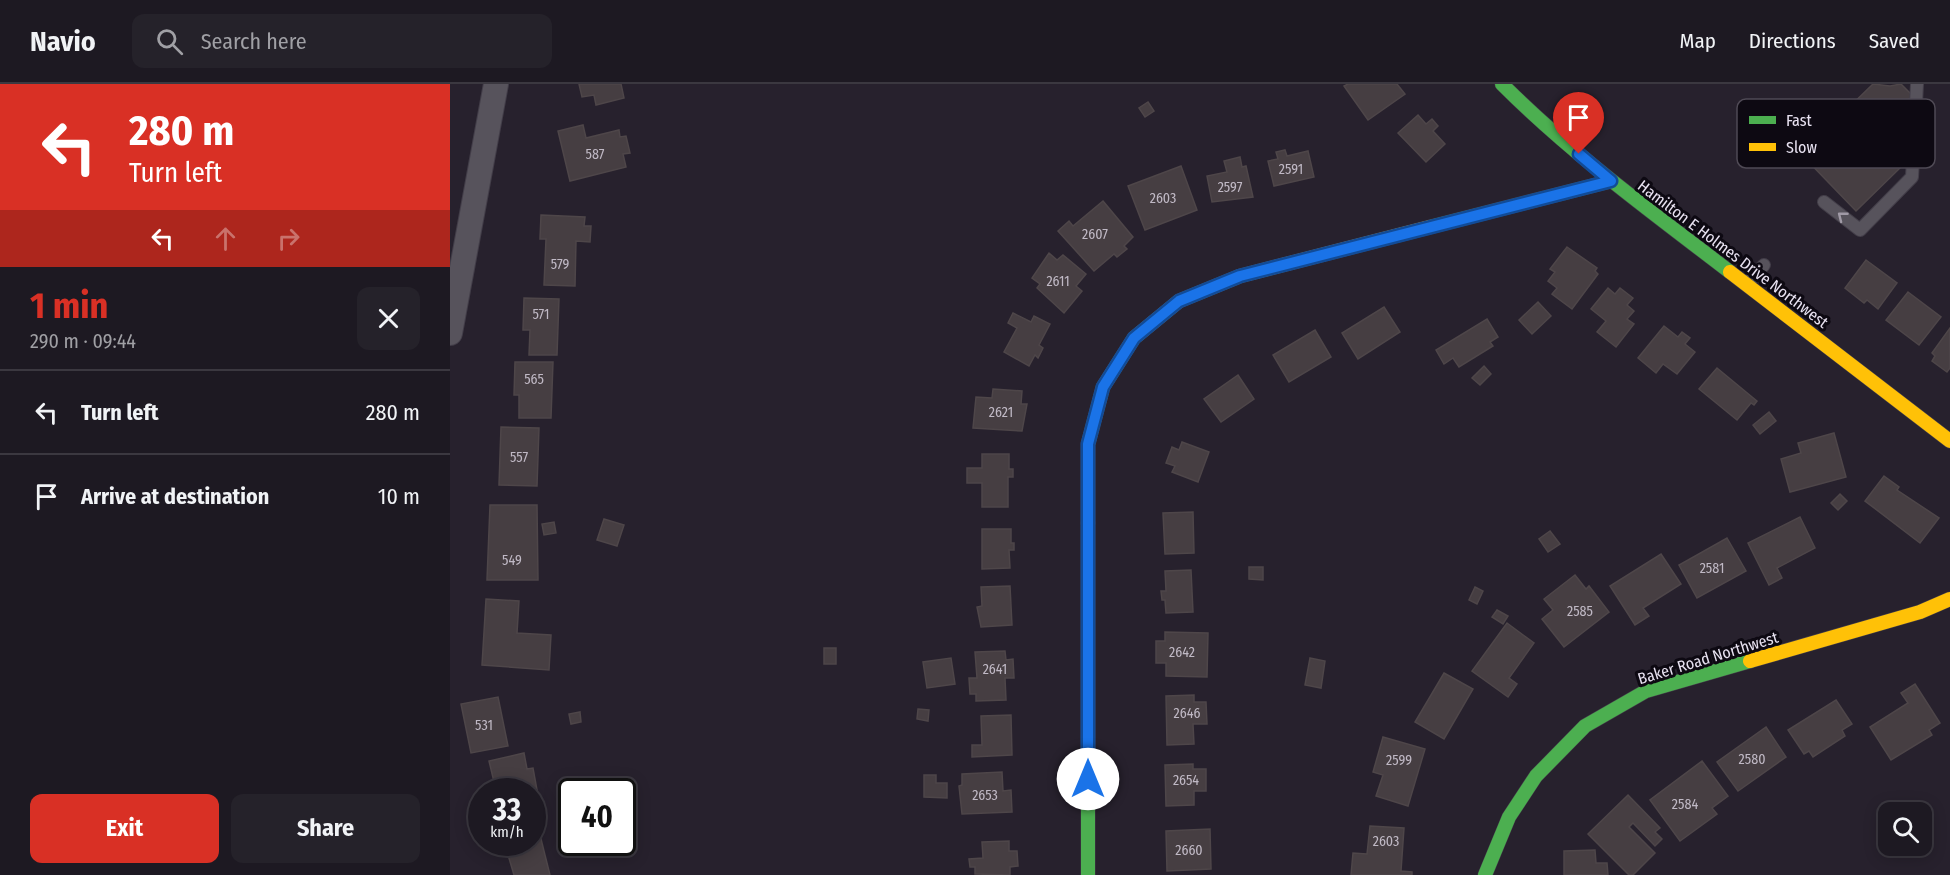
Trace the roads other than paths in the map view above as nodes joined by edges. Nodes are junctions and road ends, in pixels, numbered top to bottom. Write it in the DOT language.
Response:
graph roads {
  1 [pos="496,84"];
  2 [pos="1502,84"];
  3 [pos="1917,84"];
  4 [pos="1916,99"];
  5 [pos="1912,168"];
  6 [pos="1611,181"];
  7 [pos="1824,202"];
  8 [pos="1764,265"];
  9 [pos="1745,285"];
  10 [pos="450,333"];
  11 [pos="1950,441"];
  12 [pos="1950,599"];
  13 [pos="1088,875"];
  14 [pos="1485,875"];
  1 -- 10 [label="street"];
  2 -- 6 [label="street, Hamilton E Holmes Drive Northwest"];
  3 -- 4 [label="lane, one-way"];
  5 -- 7 [label="lane, one-way"];
  6 -- 9 [label="street, Hamilton E Holmes Drive Northwest"];
  6 -- 13 [label="street"];
  8 -- 9 [label="lane"];
  9 -- 11 [label="street, Hamilton E Holmes Drive Northwest"];
  12 -- 14 [label="street, Baker Road Northwest"];
}
